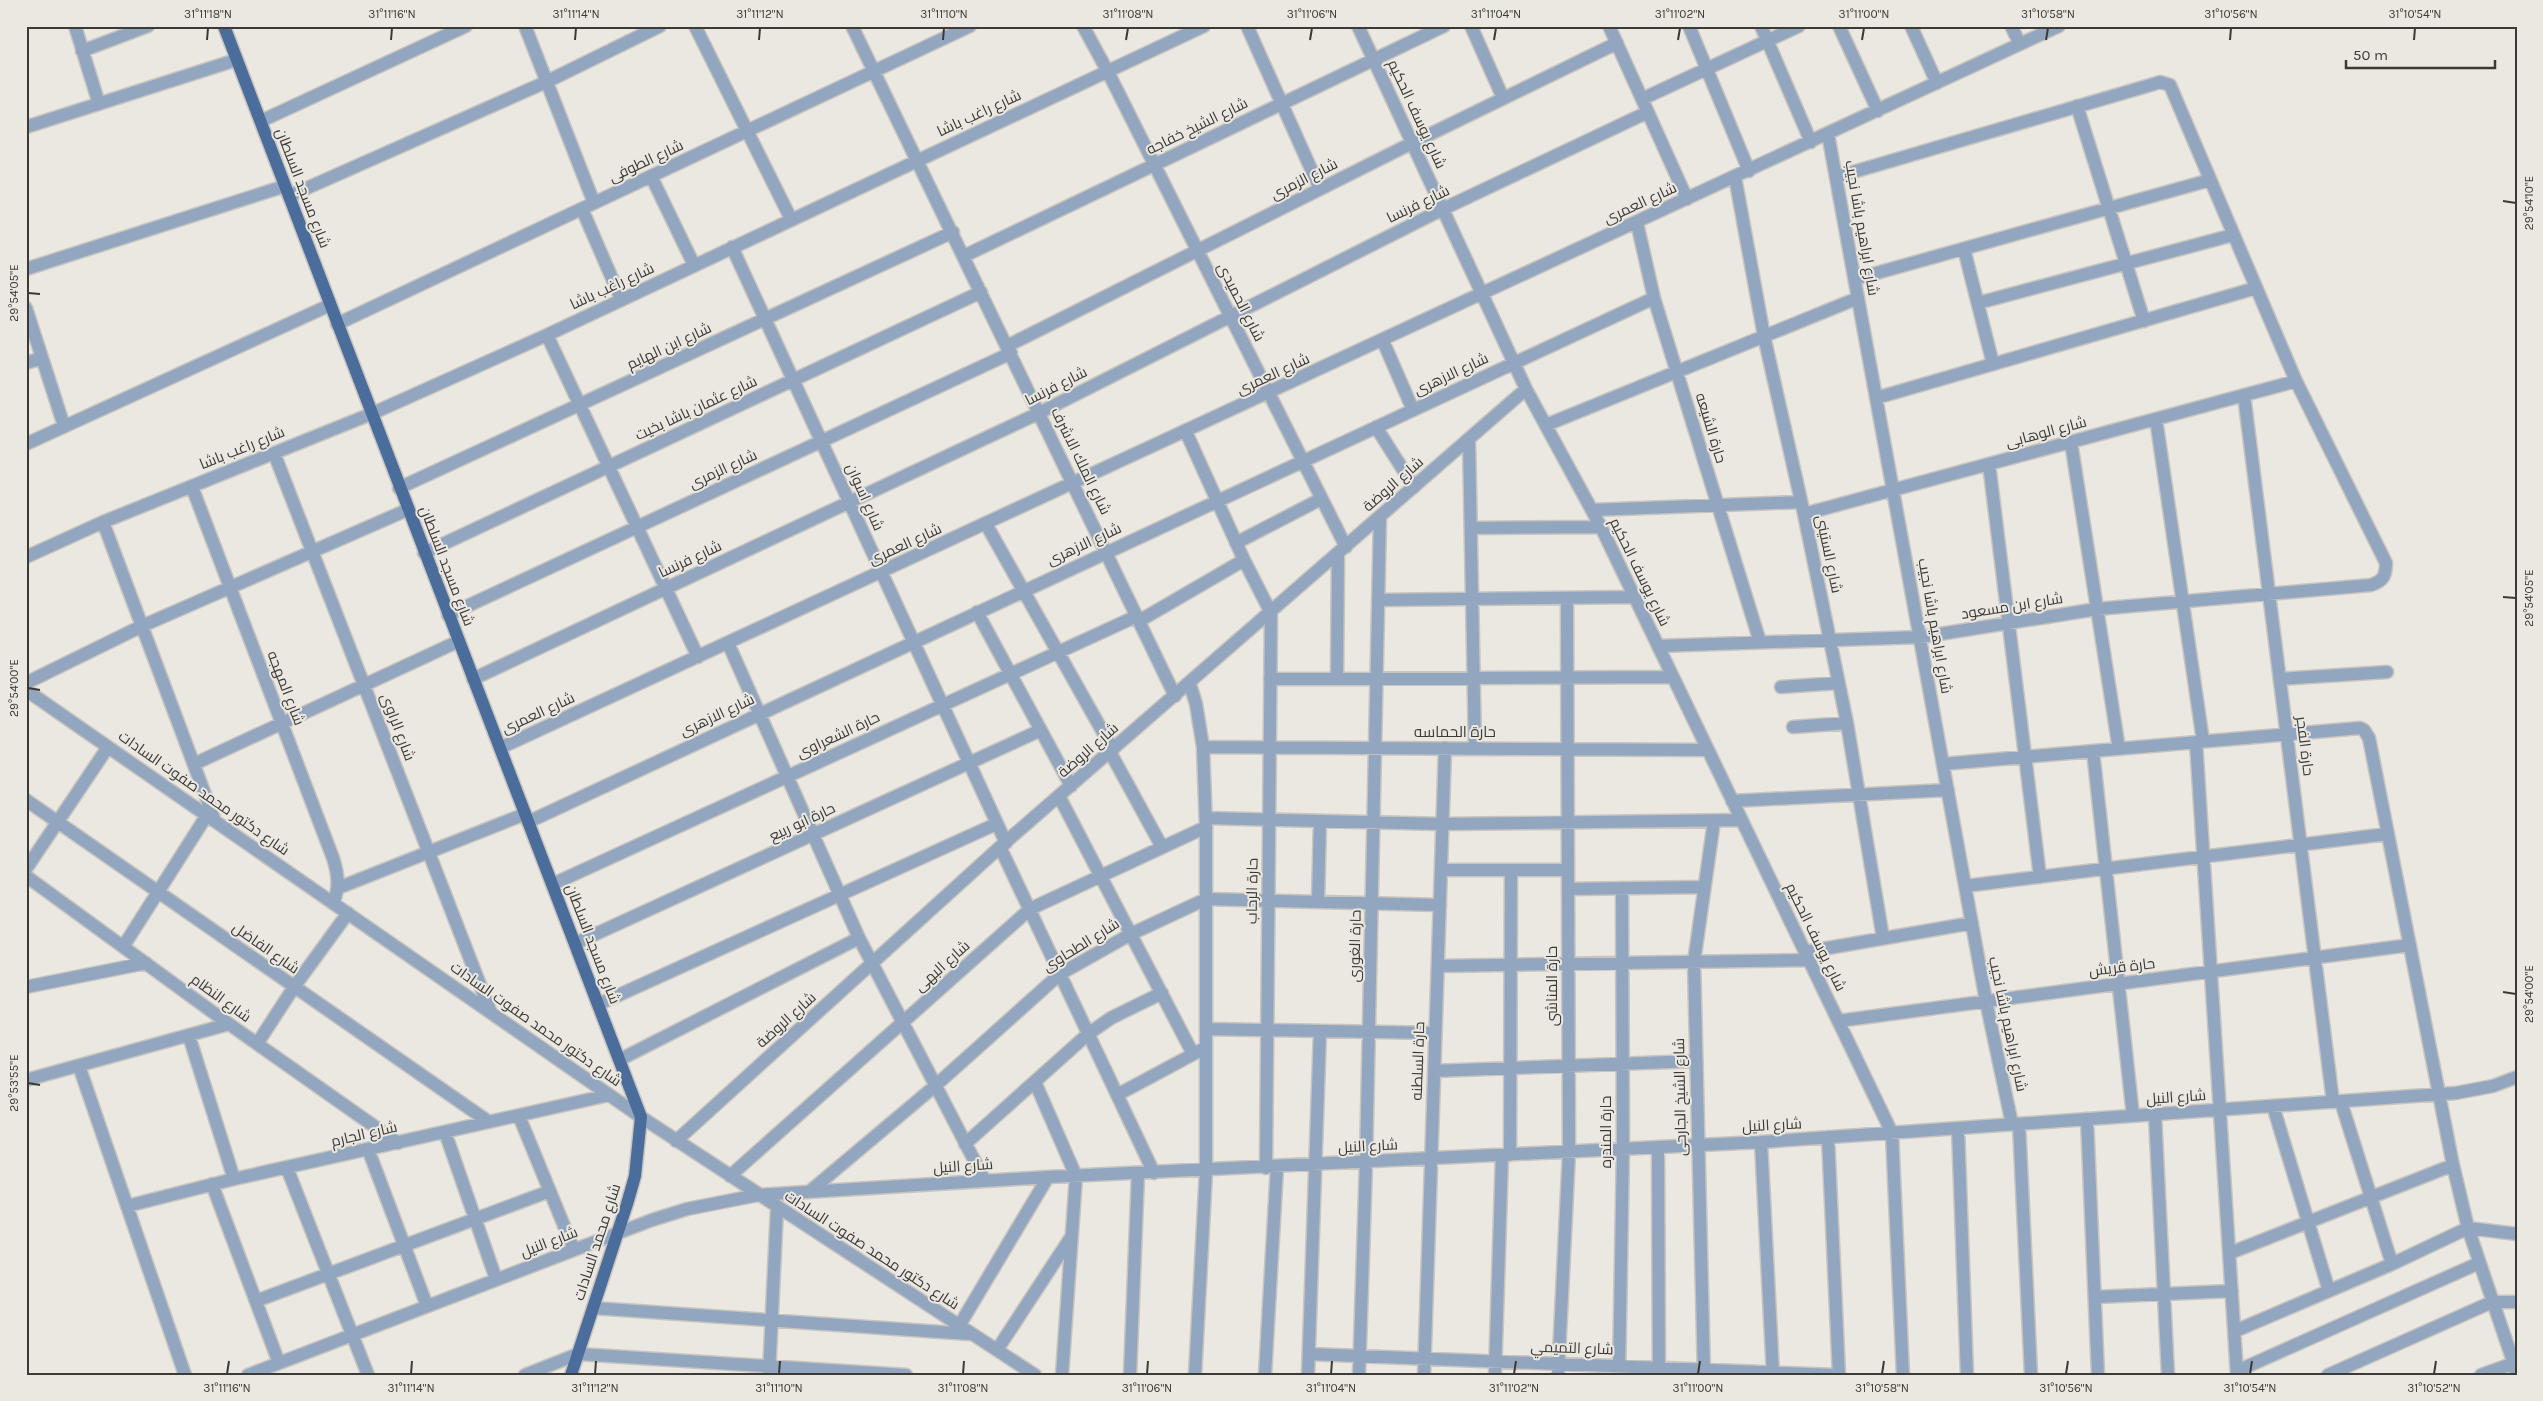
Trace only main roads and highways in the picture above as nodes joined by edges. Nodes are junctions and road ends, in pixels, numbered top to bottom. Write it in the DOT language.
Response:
graph roads {
  1 [pos="225,26"];
  2 [pos="641,1117"];
  3 [pos="571,1375"];
  1 -- 2 [label="main road, شارع مسجد السلطان"];
  2 -- 3 [label="main road, شارع محمد السادات"];
}
